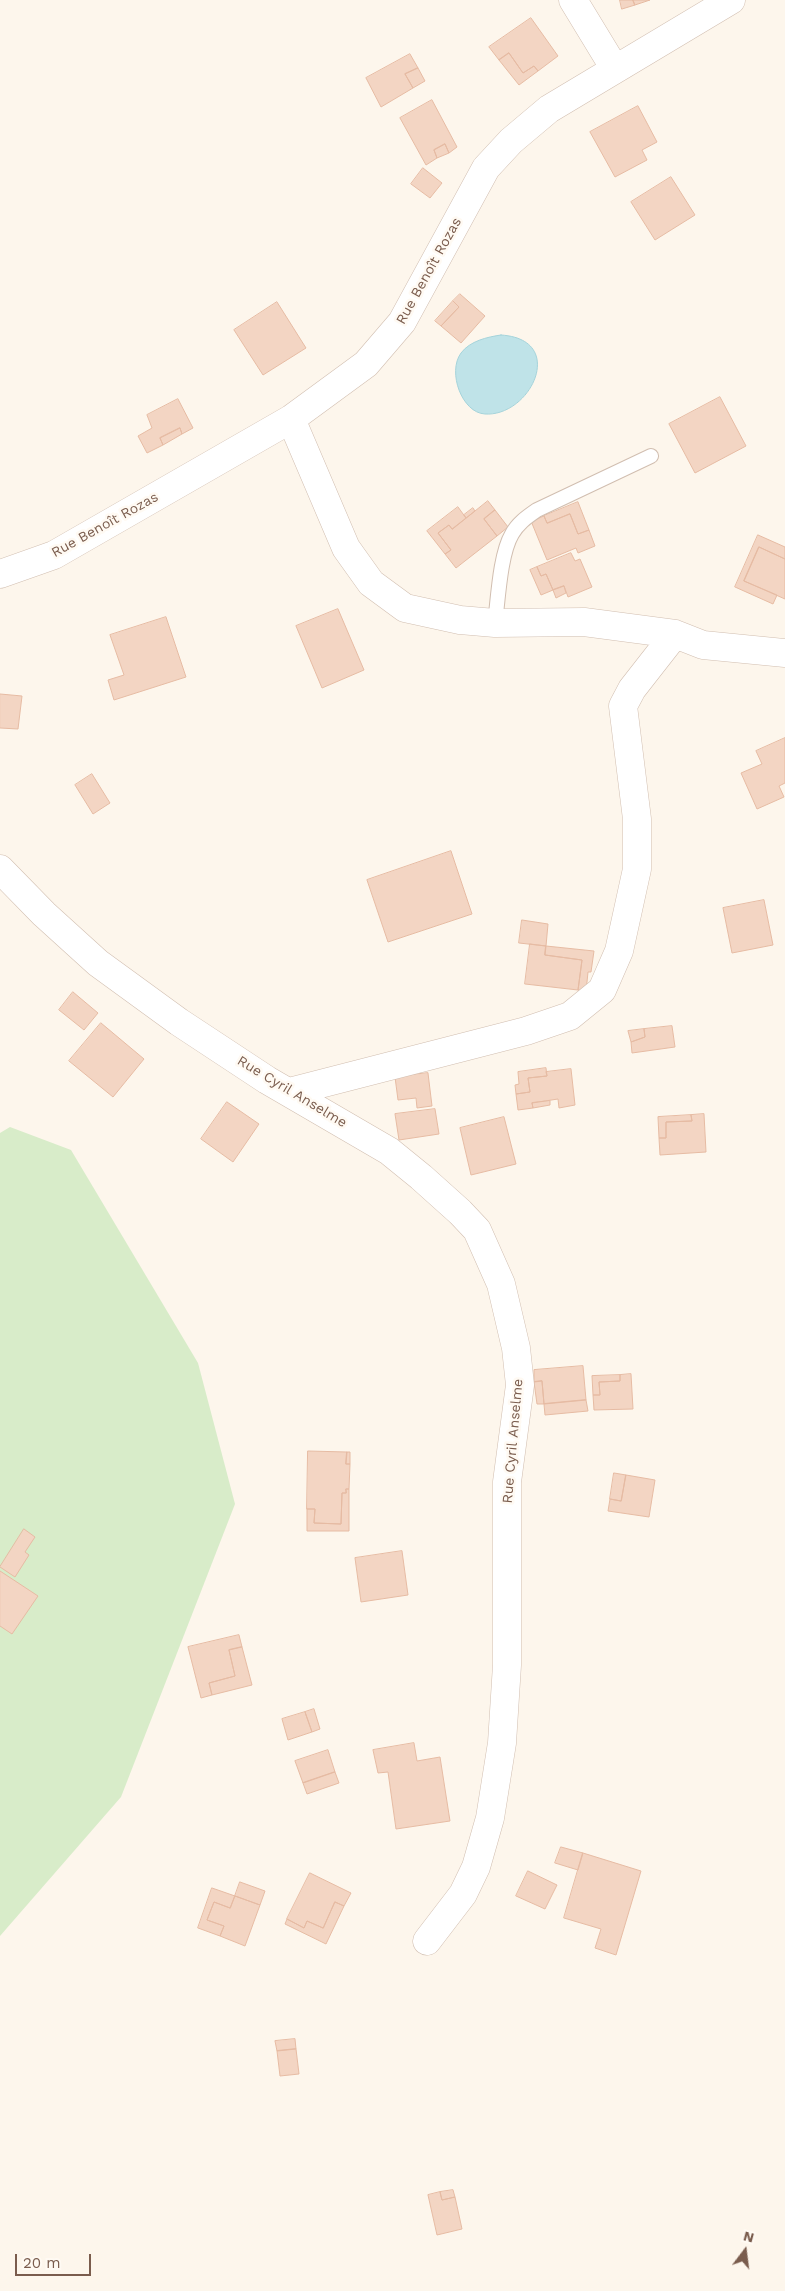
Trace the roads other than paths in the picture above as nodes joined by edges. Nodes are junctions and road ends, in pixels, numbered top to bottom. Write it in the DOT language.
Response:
graph roads {
  1 [pos="574,0"];
  2 [pos="715,4"];
  3 [pos="615,69"];
  4 [pos="291,419"];
  5 [pos="652,456"];
  6 [pos="0,574"];
  7 [pos="495,624"];
  8 [pos="675,634"];
  9 [pos="785,653"];
  10 [pos="0,870"];
  11 [pos="289,1092"];
  12 [pos="427,1941"];
  1 -- 3 [label="street"];
  2 -- 3 [label="street, Rue Benoît Rozas"];
  3 -- 4 [label="street, Rue Benoît Rozas"];
  4 -- 6 [label="street, Rue Benoît Rozas"];
  4 -- 7 [label="street"];
  5 -- 7 [label="lane"];
  7 -- 8 [label="street"];
  8 -- 9 [label="street"];
  8 -- 11 [label="street"];
  10 -- 11 [label="street, Rue Cyril Anselme"];
  11 -- 12 [label="street, Rue Cyril Anselme"];
}
